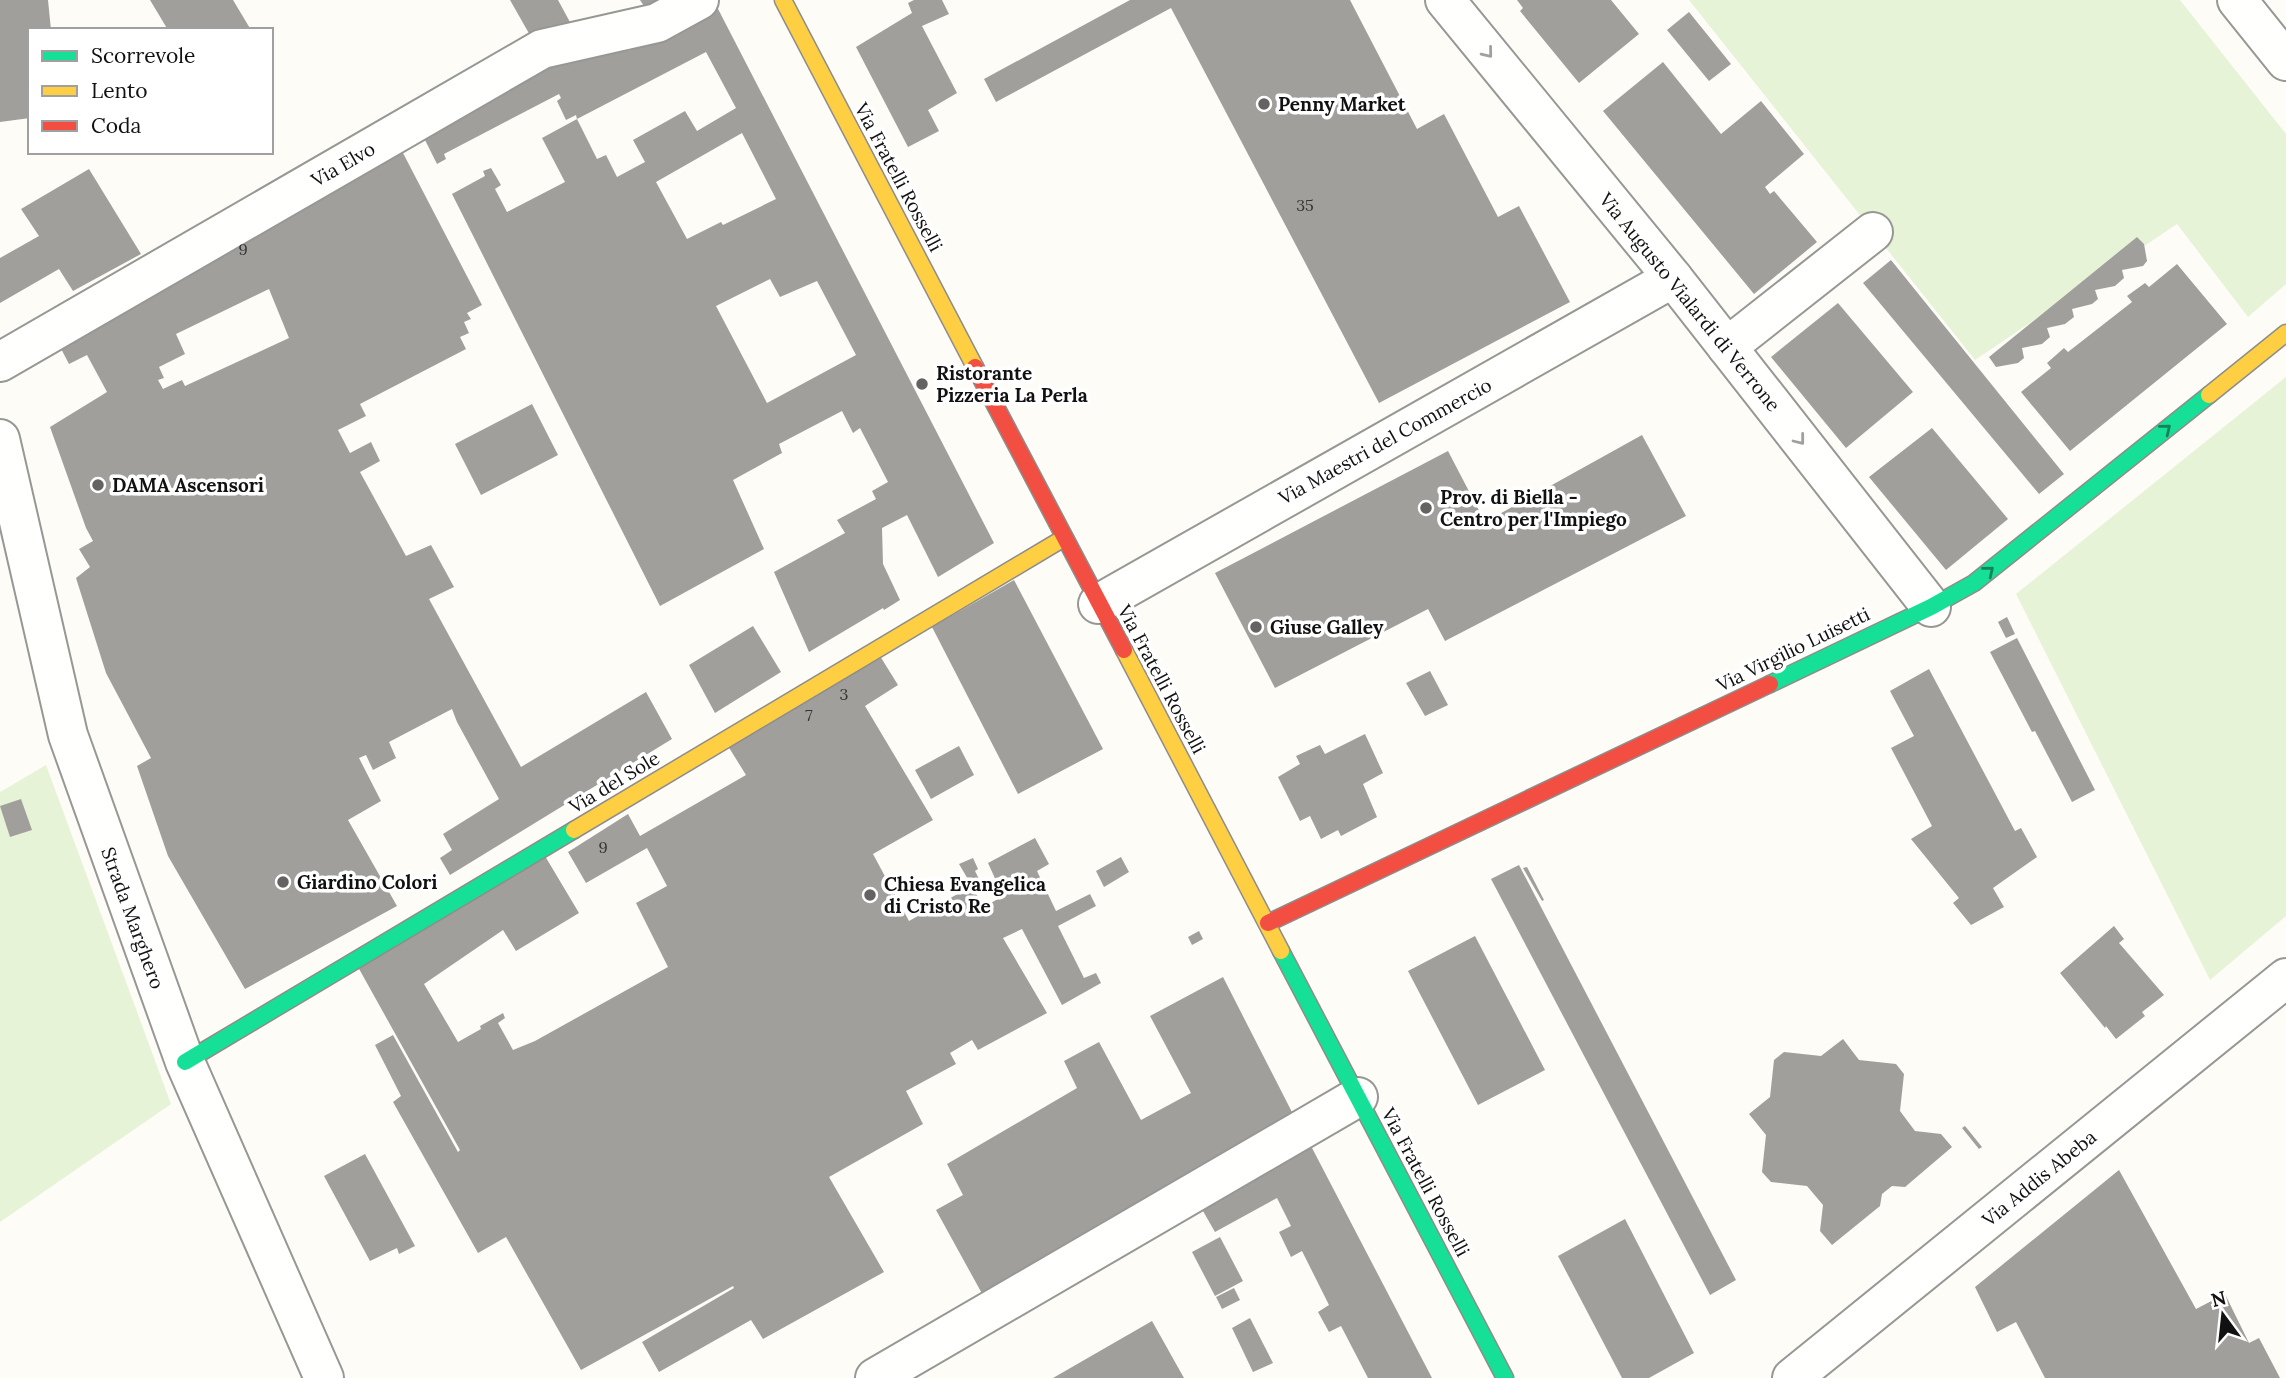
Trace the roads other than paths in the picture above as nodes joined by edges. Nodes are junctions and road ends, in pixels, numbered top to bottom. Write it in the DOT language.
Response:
graph roads {
  1 [pos="699,0"];
  2 [pos="783,0"];
  3 [pos="1445,0"];
  4 [pos="2236,0"];
  5 [pos="2286,61"];
  6 [pos="1873,232"];
  7 [pos="1673,278"];
  8 [pos="2286,333"];
  9 [pos="1727,347"];
  10 [pos="0,362"];
  11 [pos="0,439"];
  12 [pos="9,523"];
  13 [pos="1064,538"];
  14 [pos="1098,604"];
  15 [pos="1931,607"];
  16 [pos="1268,923"];
  17 [pos="2279,997"];
  18 [pos="185,1062"];
  19 [pos="1358,1097"];
  20 [pos="324,1378"];
  21 [pos="875,1378"];
  22 [pos="1505,1378"];
  23 [pos="1792,1378"];
  1 -- 10 [label="street, Via Elvo"];
  2 -- 13 [label="street, Via Fratelli Rosselli"];
  3 -- 7 [label="street, Via Augusto Vialardi di Verrone, one-way"];
  4 -- 5 [label="street"];
  6 -- 9 [label="street"];
  7 -- 9 [label="street, Via Augusto Vialardi di Verrone"];
  7 -- 14 [label="street, Via Maestri del Commercio"];
  15 -- 8 [label="street, Via Virgilio Luisetti, one-way"];
  9 -- 15 [label="street, Via Augusto Vialardi di Verrone, one-way"];
  11 -- 12 [label="street, Strada Marghero"];
  12 -- 18 [label="street, Strada Marghero"];
  13 -- 14 [label="street, Via Fratelli Rosselli"];
  13 -- 18 [label="street, Via del Sole"];
  14 -- 16 [label="street, Via Fratelli Rosselli"];
  15 -- 16 [label="street, Via Virgilio Luisetti"];
  16 -- 19 [label="street, Via Fratelli Rosselli"];
  17 -- 23 [label="street, Via Addis Abeba"];
  18 -- 20 [label="street, Strada Marghero"];
  19 -- 21 [label="street"];
  19 -- 22 [label="street, Via Fratelli Rosselli"];
}
